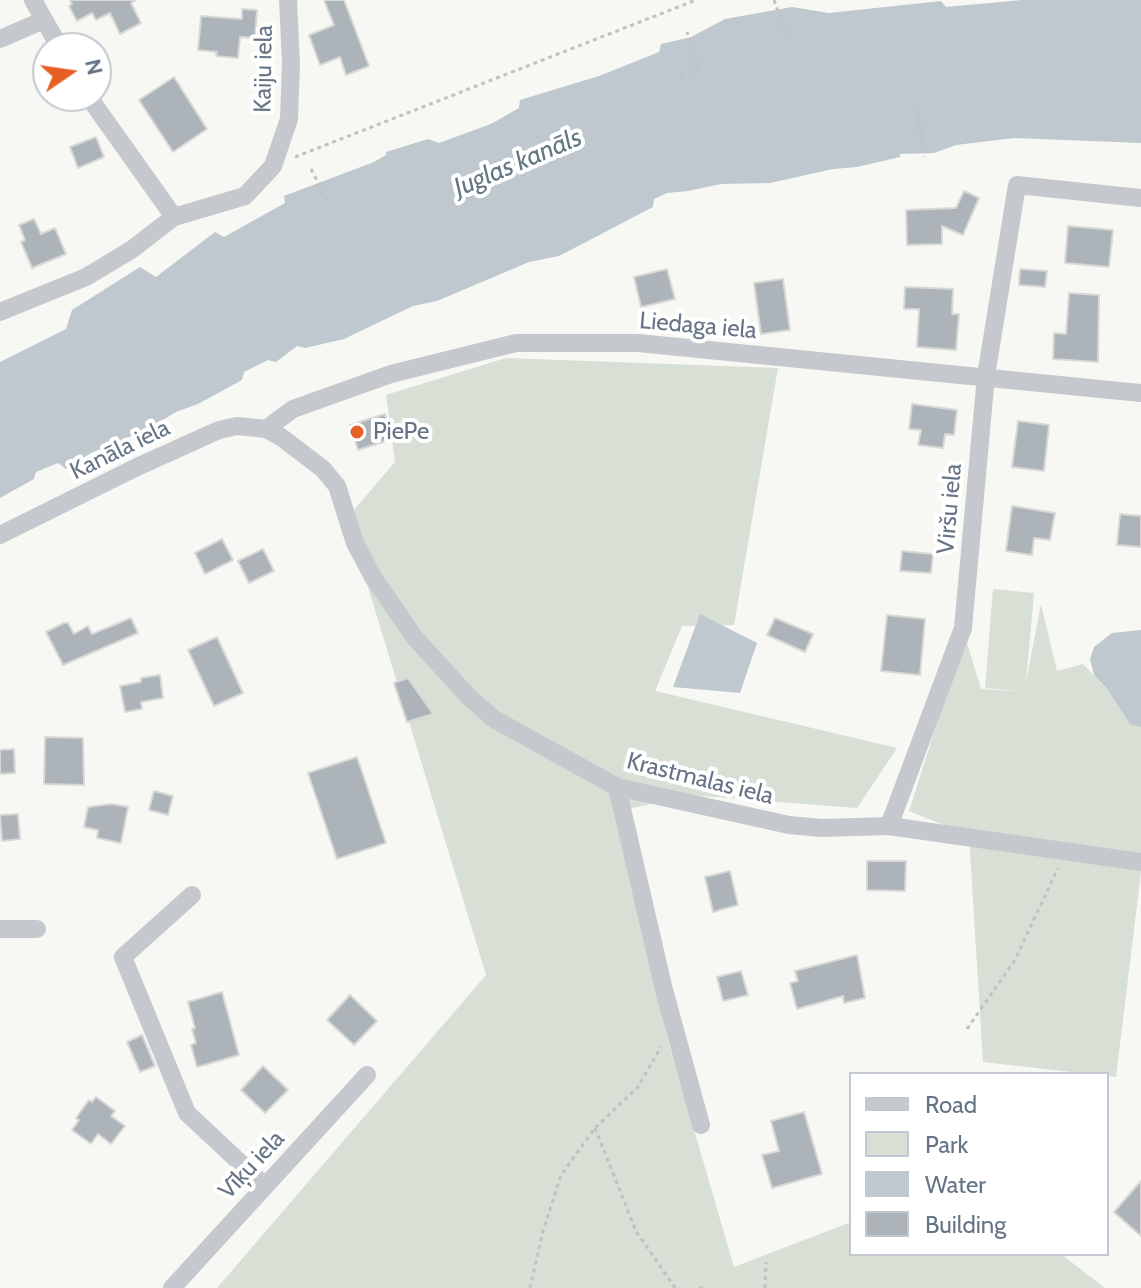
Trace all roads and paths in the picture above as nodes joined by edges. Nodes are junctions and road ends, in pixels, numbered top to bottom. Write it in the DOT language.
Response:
graph roads {
  1 [pos="33,0"];
  2 [pos="288,0"];
  3 [pos="696,0"];
  4 [pos="774,0"];
  5 [pos="44,20"];
  6 [pos="51,32"];
  7 [pos="687,32"];
  8 [pos="787,37"];
  9 [pos="0,39"];
  10 [pos="680,75"];
  11 [pos="917,109"];
  12 [pos="99,112"];
  13 [pos="924,157"];
  14 [pos="273,166"];
  15 [pos="311,169"];
  16 [pos="1141,198"];
  17 [pos="327,200"];
  18 [pos="174,217"];
  19 [pos="0,312"];
  20 [pos="986,376"];
  21 [pos="1141,393"];
  22 [pos="266,429"];
  23 [pos="0,535"];
  24 [pos="617,787"];
  25 [pos="889,826"];
  26 [pos="1067,850"];
  27 [pos="1141,862"];
  28 [pos="192,895"];
  29 [pos="0,929"];
  30 [pos="37,929"];
  31 [pos="967,1029"];
  32 [pos="667,1037"];
  33 [pos="367,1075"];
  34 [pos="701,1125"];
  35 [pos="595,1128"];
  36 [pos="265,1186"];
  37 [pos="766,1262"];
  38 [pos="172,1288"];
  39 [pos="530,1288"];
  40 [pos="675,1288"];
  41 [pos="765,1288"];
  1 -- 5 [label="street"];
  2 -- 14 [label="street, Kaiju iela"];
  3 -- 14 [label="path"];
  4 -- 8 [label="path"];
  5 -- 6 [label="street"];
  5 -- 9 [label="street"];
  7 -- 10 [label="path"];
  11 -- 13 [label="path"];
  12 -- 18 [label="street"];
  14 -- 18 [label="street, Kaiju iela"];
  15 -- 17 [label="path"];
  16 -- 20 [label="street, Viršu iela"];
  18 -- 19 [label="street"];
  20 -- 21 [label="street, Liedaga iela"];
  20 -- 22 [label="street, Liedaga iela"];
  20 -- 25 [label="street, Viršu iela"];
  22 -- 23 [label="street, Kanāla iela"];
  22 -- 24 [label="street, Krastmalas iela"];
  24 -- 25 [label="street, Krastmalas iela"];
  24 -- 34 [label="street"];
  25 -- 26 [label="street, Krastmalas iela"];
  26 -- 27 [label="street, Krastmalas iela"];
  26 -- 31 [label="path"];
  28 -- 36 [label="street"];
  29 -- 30 [label="street"];
  32 -- 35 [label="path"];
  33 -- 36 [label="street, Vīķu iela"];
  35 -- 39 [label="path"];
  35 -- 40 [label="path"];
  36 -- 38 [label="street, Vīķu iela"];
  37 -- 41 [label="path"];
}
